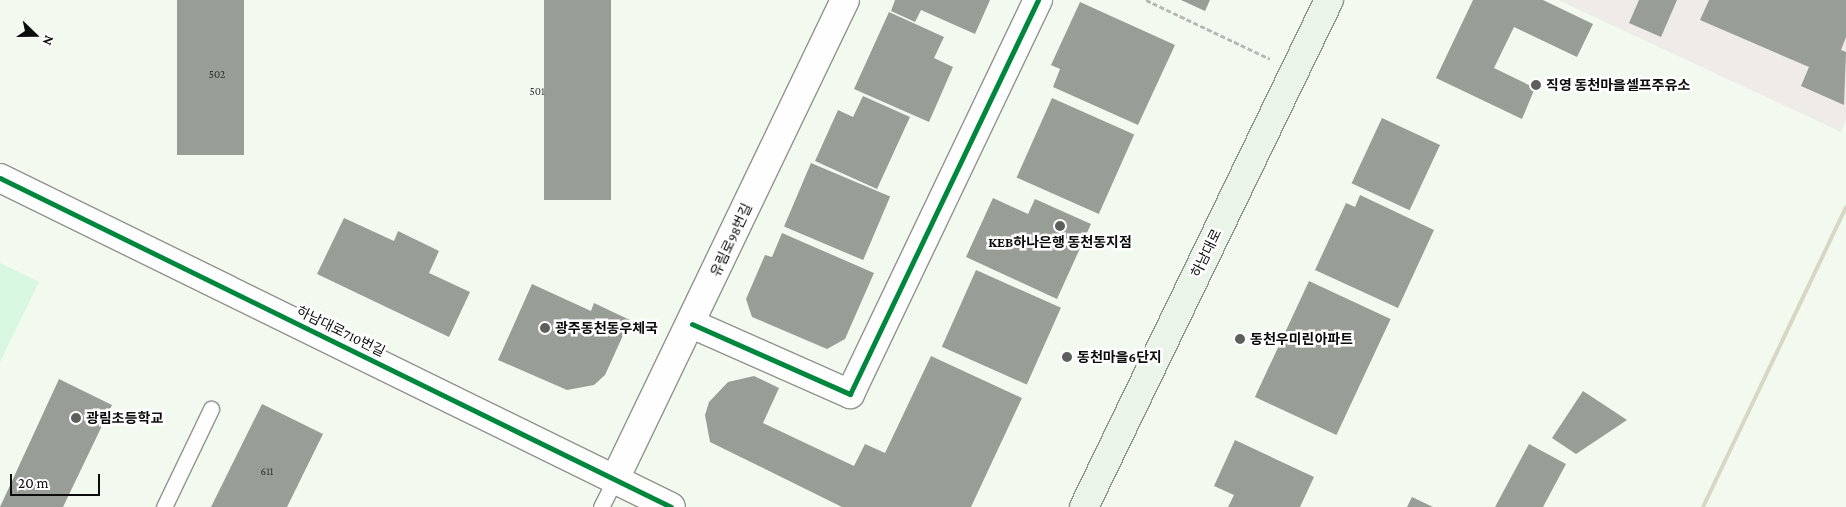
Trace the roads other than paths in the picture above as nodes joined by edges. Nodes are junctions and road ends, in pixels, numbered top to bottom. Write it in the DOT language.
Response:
graph roads {
  1 [pos="845,0"];
  2 [pos="1038,0"];
  3 [pos="1328,0"];
  4 [pos="0,178"];
  5 [pos="692,324"];
  6 [pos="211,409"];
  7 [pos="615,479"];
  8 [pos="1080,503"];
  9 [pos="164,507"];
  10 [pos="601,507"];
  11 [pos="671,507"];
  1 -- 5 [label="street, 유림로98번길"];
  2 -- 5 [label="street"];
  3 -- 8 [label="main road, 하남대로"];
  4 -- 7 [label="street, 하남대로710번길"];
  5 -- 7 [label="street, 유림로98번길"];
  6 -- 9 [label="lane"];
  7 -- 10 [label="lane"];
  7 -- 11 [label="street, 하남대로710번길"];
}
